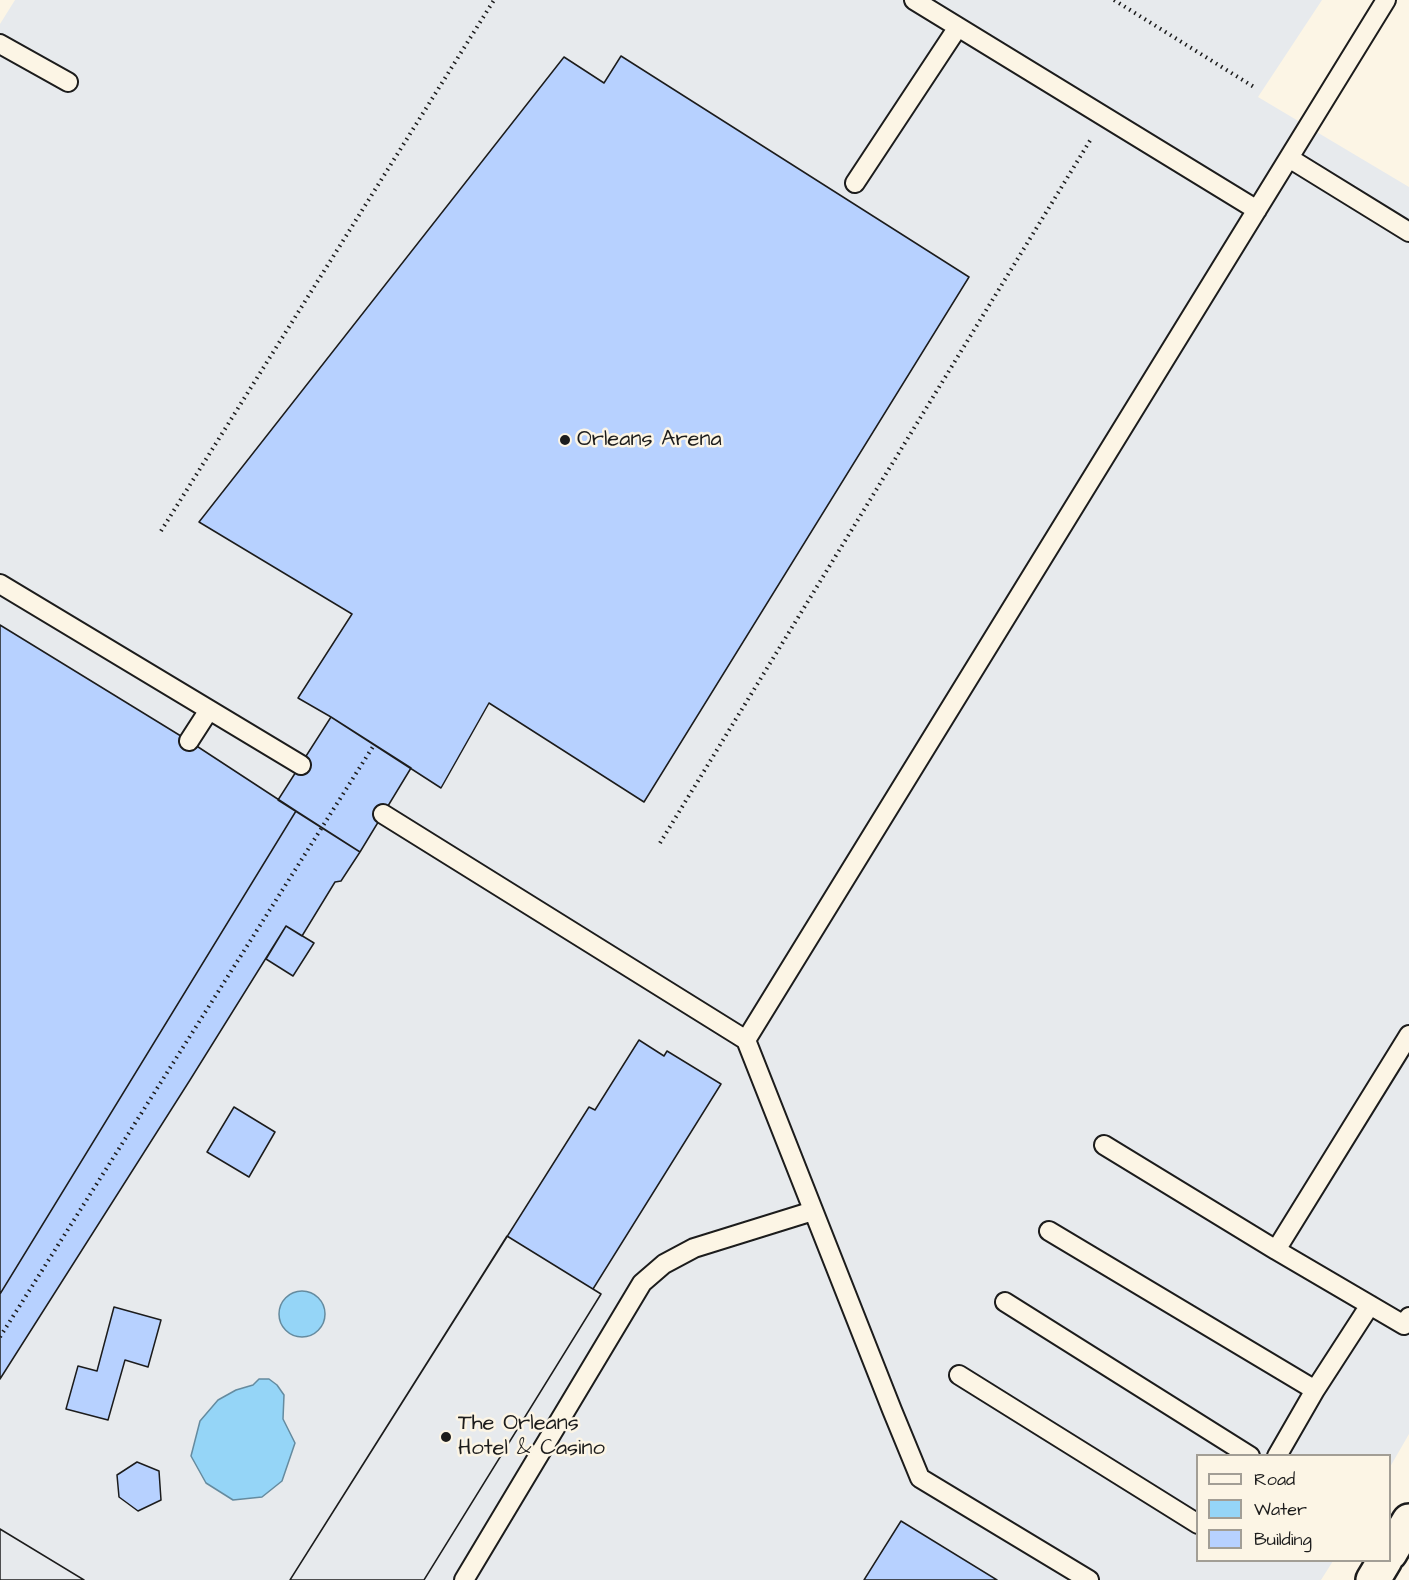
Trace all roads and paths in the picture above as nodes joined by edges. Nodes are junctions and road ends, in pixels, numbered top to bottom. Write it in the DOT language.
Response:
graph roads {
  1 [pos="494,0"];
  2 [pos="914,0"];
  3 [pos="1114,0"];
  4 [pos="1386,0"];
  5 [pos="958,27"];
  6 [pos="0,44"];
  7 [pos="68,82"];
  8 [pos="1254,87"];
  9 [pos="1091,138"];
  10 [pos="1289,158"];
  11 [pos="855,183"];
  12 [pos="1257,210"];
  13 [pos="1409,232"];
  14 [pos="161,531"];
  15 [pos="0,584"];
  16 [pos="209,710"];
  17 [pos="189,741"];
  18 [pos="374,745"];
  19 [pos="301,765"];
  20 [pos="383,814"];
  21 [pos="660,843"];
  22 [pos="1409,1035"];
  23 [pos="746,1040"];
  24 [pos="1104,1145"];
  25 [pos="813,1211"];
  26 [pos="1049,1231"];
  27 [pos="1276,1250"];
  28 [pos="1005,1302"];
  29 [pos="1370,1305"];
  30 [pos="1409,1317"];
  31 [pos="0,1337"];
  32 [pos="959,1375"];
  33 [pos="1315,1390"];
  34 [pos="1248,1454"];
  35 [pos="1278,1454"];
  36 [pos="1409,1521"];
  37 [pos="1196,1523"];
  38 [pos="1391,1550"];
  39 [pos="1384,1562"];
  40 [pos="464,1580"];
  41 [pos="1089,1580"];
  42 [pos="1373,1580"];
  1 -- 14 [label="path"];
  2 -- 5 [label="lane"];
  3 -- 8 [label="path"];
  4 -- 10 [label="lane"];
  5 -- 11 [label="lane"];
  5 -- 12 [label="lane"];
  6 -- 7 [label="lane"];
  9 -- 21 [label="path"];
  10 -- 12 [label="lane"];
  10 -- 13 [label="lane"];
  12 -- 23 [label="lane"];
  15 -- 16 [label="lane"];
  16 -- 17 [label="lane"];
  16 -- 19 [label="lane"];
  18 -- 31 [label="path, bridge"];
  20 -- 23 [label="lane"];
  22 -- 27 [label="lane"];
  23 -- 25 [label="lane"];
  24 -- 27 [label="lane"];
  25 -- 40 [label="lane"];
  25 -- 41 [label="lane"];
  26 -- 33 [label="lane"];
  27 -- 29 [label="lane"];
  28 -- 34 [label="lane"];
  29 -- 30 [label="lane"];
  29 -- 33 [label="lane"];
  32 -- 37 [label="lane"];
  33 -- 35 [label="lane"];
  36 -- 38 [label="main road"];
  39 -- 42 [label="main road"];
}
